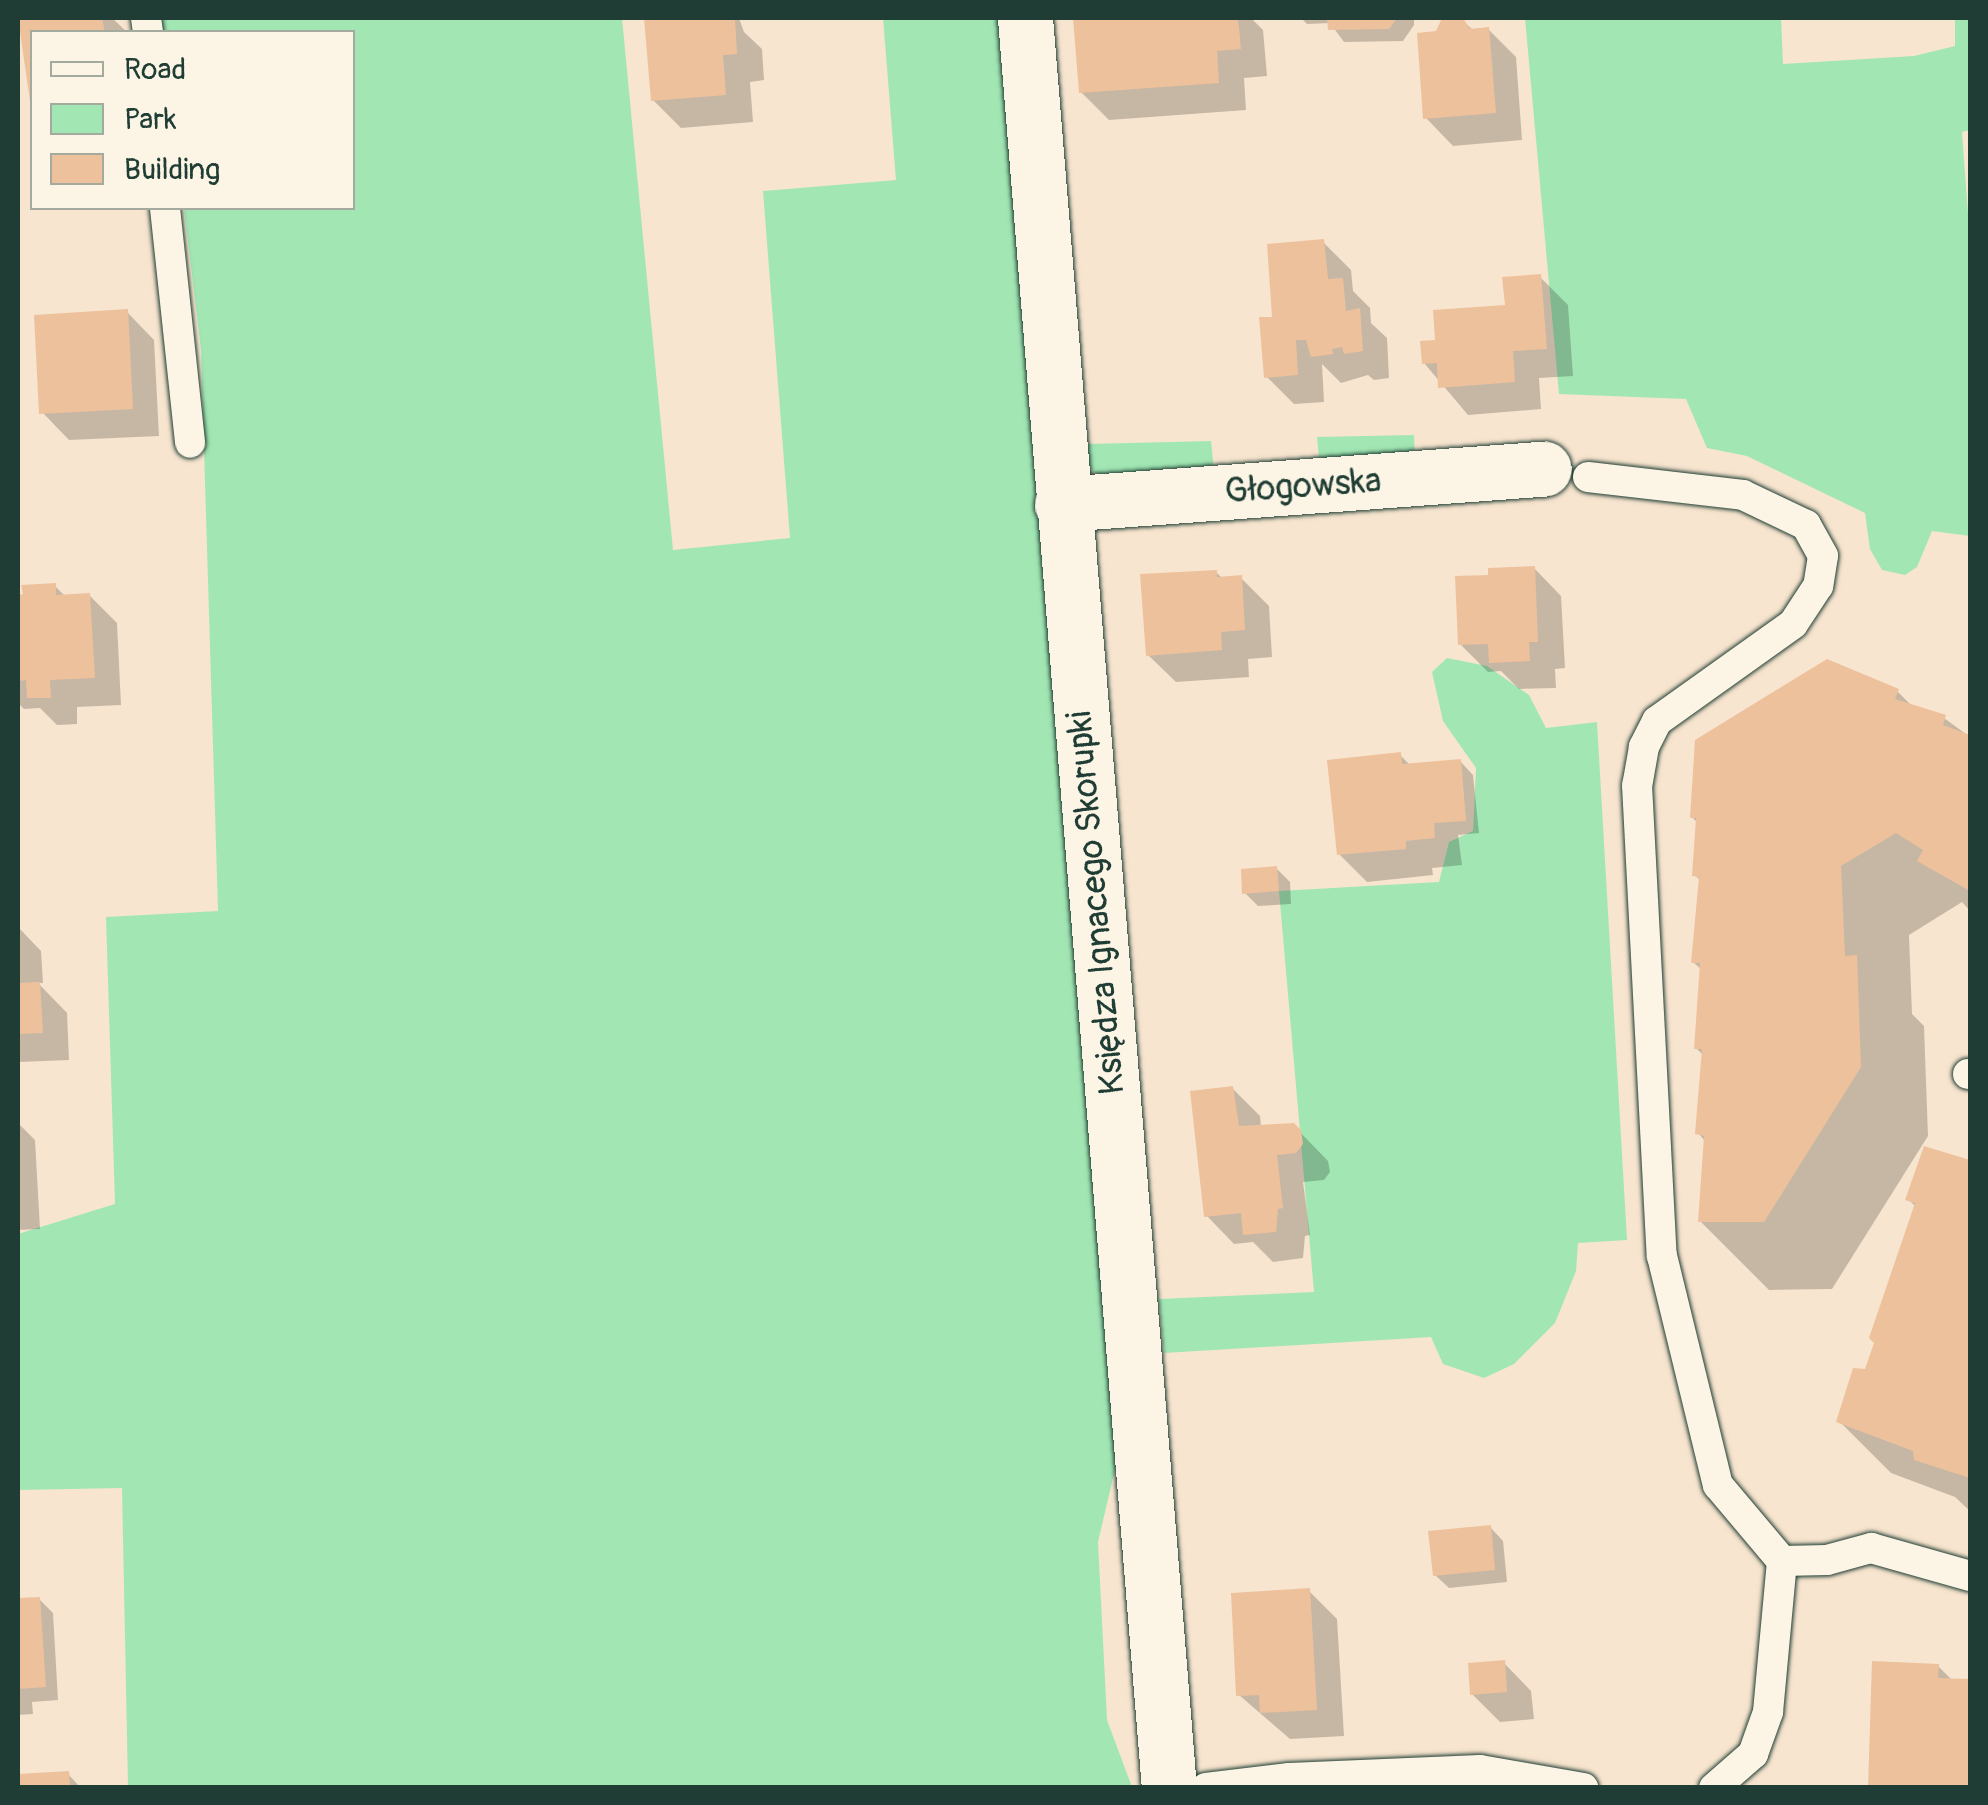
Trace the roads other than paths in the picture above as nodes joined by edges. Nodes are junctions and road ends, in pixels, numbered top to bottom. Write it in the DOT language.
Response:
graph roads {
  1 [pos="1025,18"];
  2 [pos="166,210"];
  3 [pos="190,443"];
  4 [pos="1566,473"];
  5 [pos="1062,504"];
  6 [pos="1782,1561"];
  7 [pos="1970,1576"];
  8 [pos="1169,1788"];
  9 [pos="1206,1788"];
  10 [pos="1583,1788"];
  11 [pos="1714,1788"];
  1 -- 5 [label="street, Księdza Ignacego Skorupki"];
  2 -- 3 [label="lane"];
  4 -- 5 [label="street, Głogowska"];
  4 -- 6 [label="lane"];
  5 -- 8 [label="street, Księdza Ignacego Skorupki"];
  6 -- 7 [label="lane"];
  6 -- 11 [label="lane"];
  9 -- 10 [label="lane"];
}
